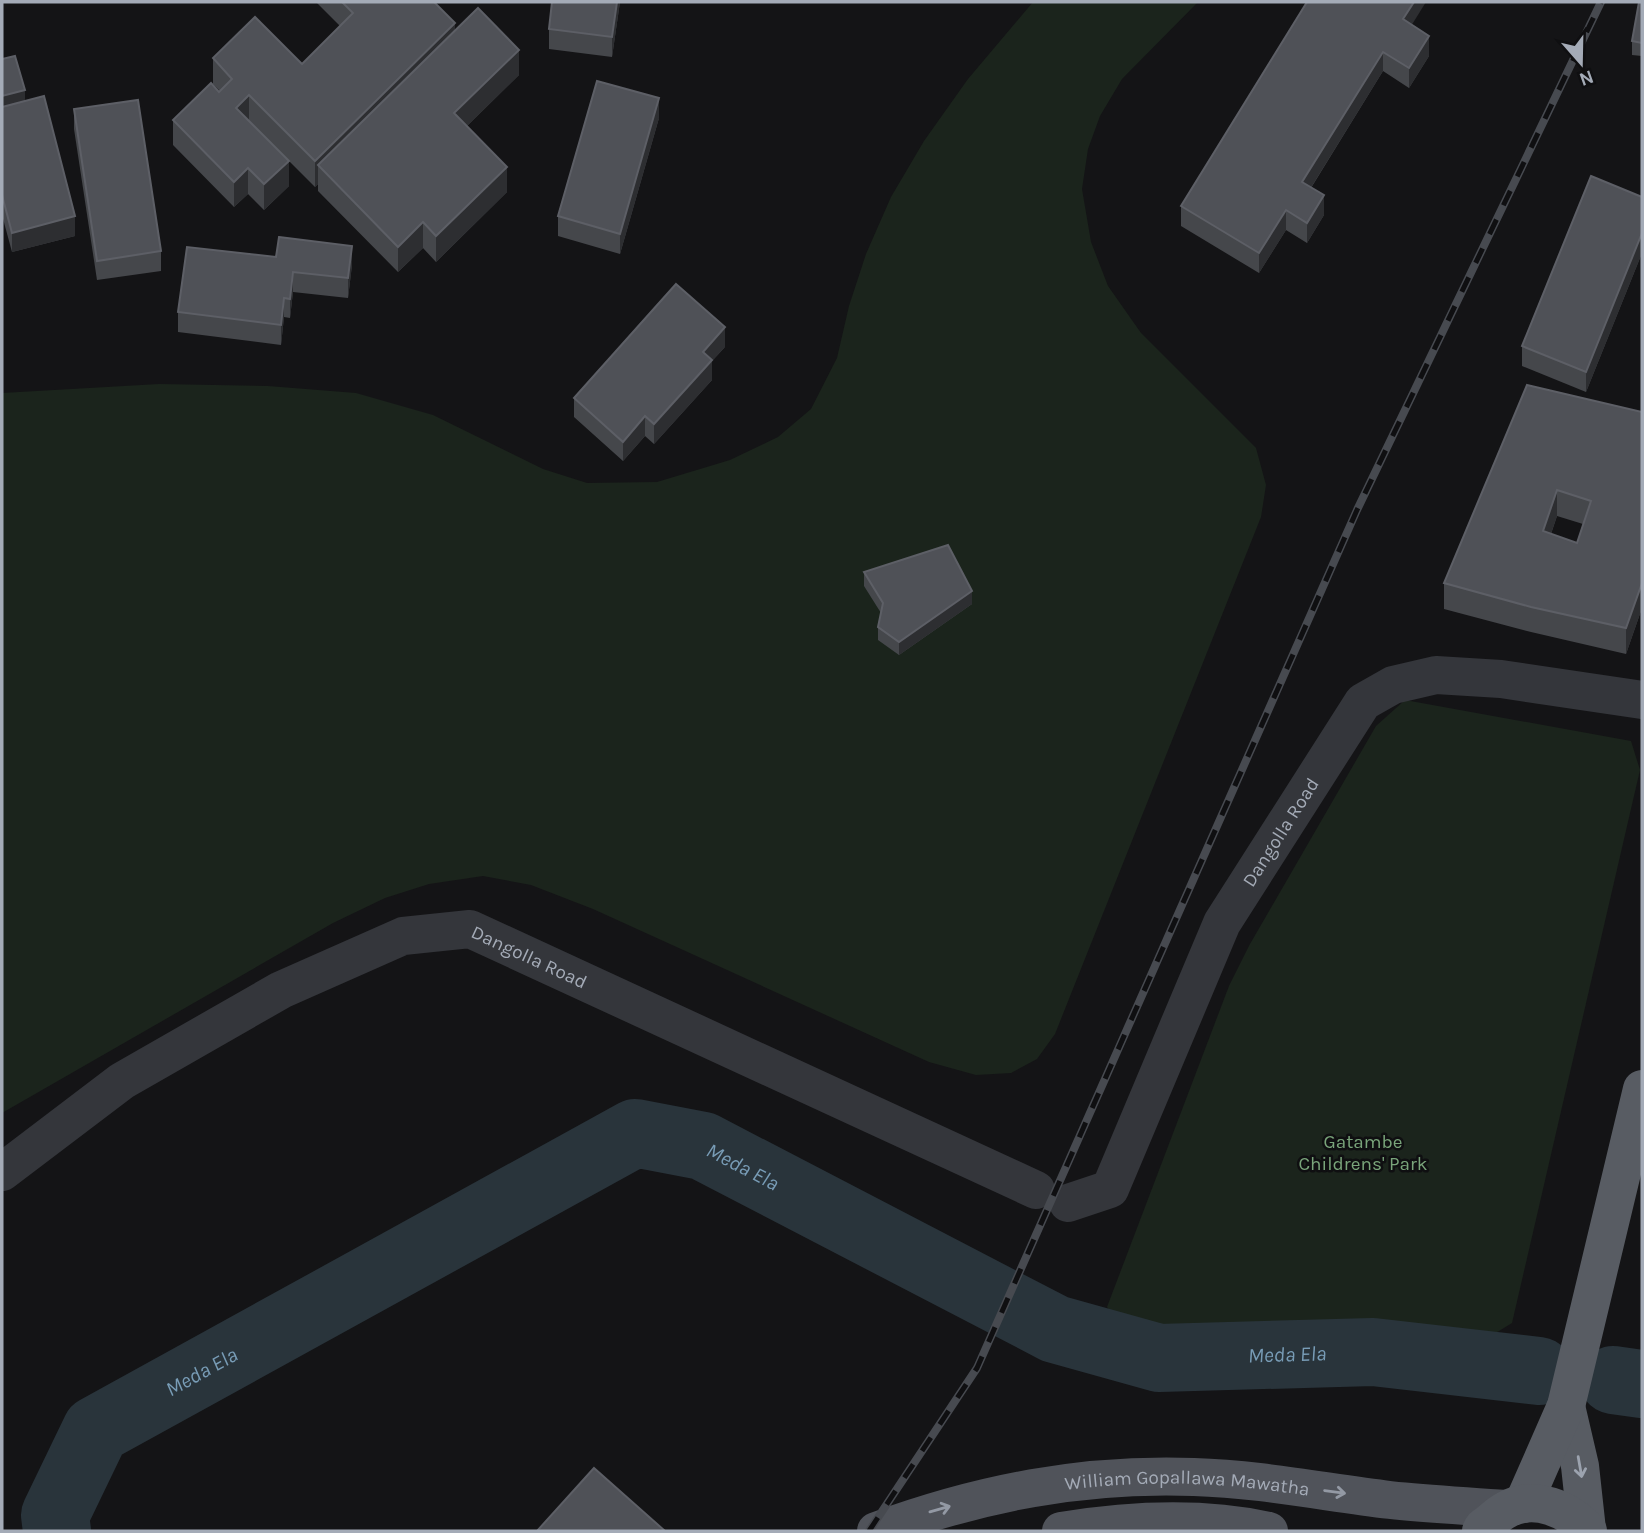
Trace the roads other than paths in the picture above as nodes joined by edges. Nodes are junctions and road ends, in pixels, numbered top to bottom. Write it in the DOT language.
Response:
graph roads {
  1 [pos="1642,701"];
  2 [pos="1642,1089"];
  3 [pos="2,1172"];
  4 [pos="1566,1406"];
  5 [pos="1503,1515"];
  6 [pos="1587,1530"];
  7 [pos="876,1531"];
  8 [pos="1061,1531"];
  9 [pos="1269,1531"];
  1 -- 3 [label="street, Dangolla Road"];
  2 -- 4 [label="highway"];
  4 -- 5 [label="highway"];
  4 -- 6 [label="highway, one-way"];
  5 -- 6 [label="highway"];
  7 -- 5 [label="main road, William Gopallawa Mawatha, one-way"];
  8 -- 9 [label="main road, William Gopallawa Mawatha"];
}
